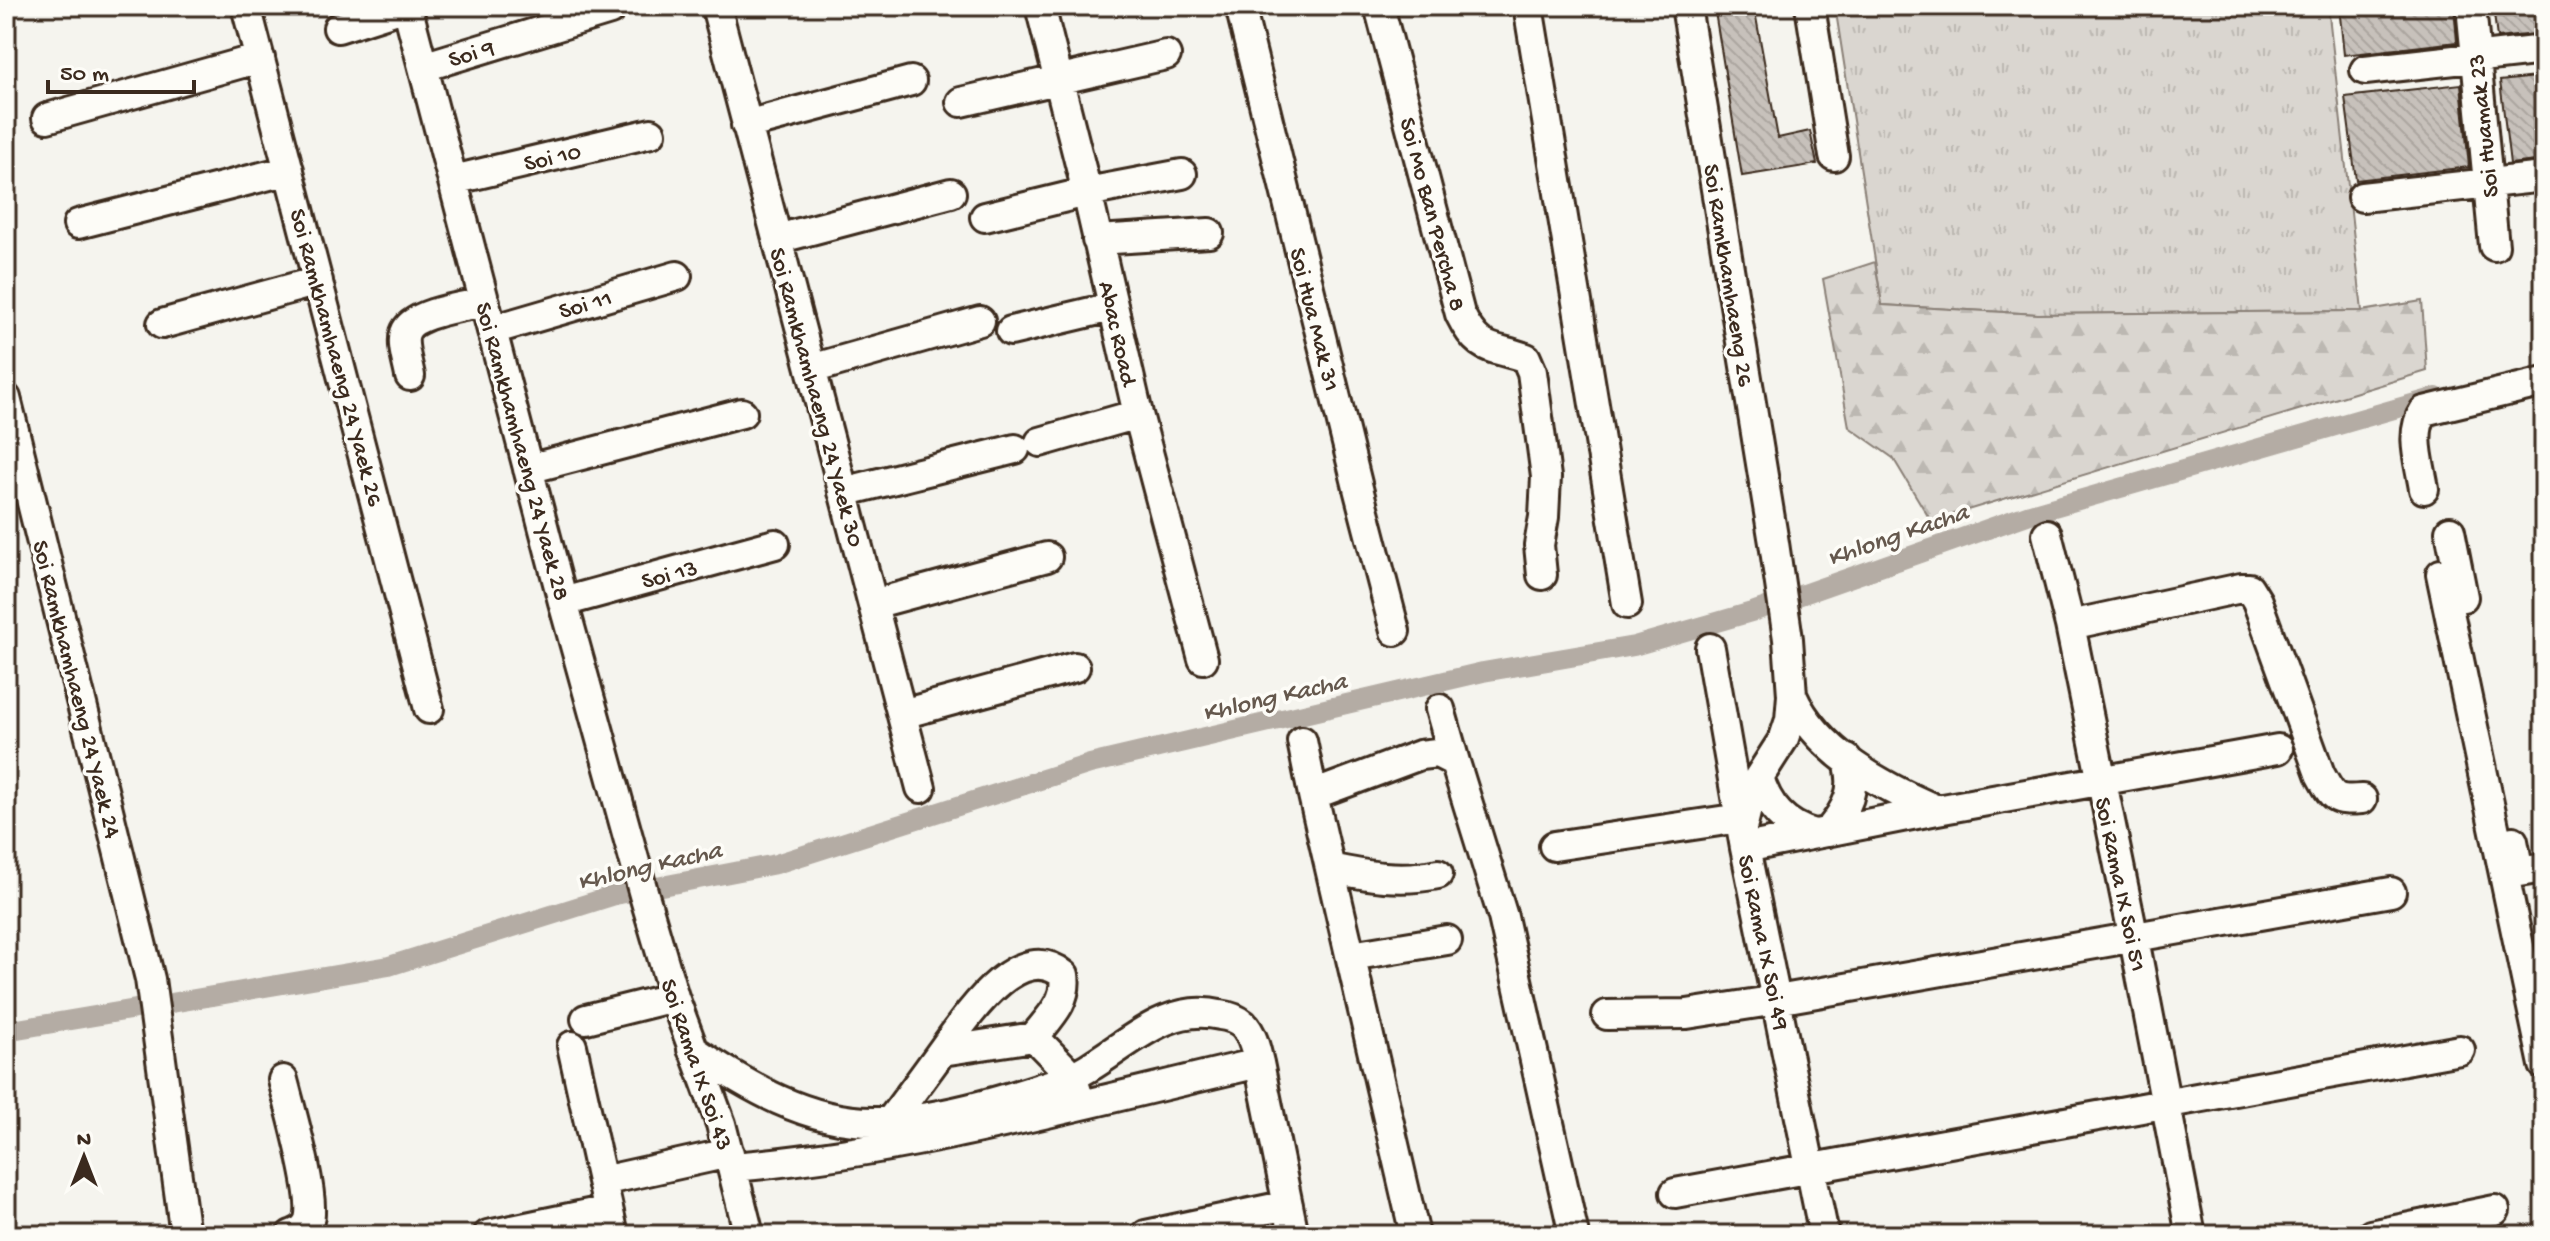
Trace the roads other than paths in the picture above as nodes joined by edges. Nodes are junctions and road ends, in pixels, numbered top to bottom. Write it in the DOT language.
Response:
graph roads {
  1 [pos="246,6"];
  2 [pos="407,6"];
  3 [pos="716,6"];
  4 [pos="1040,6"];
  5 [pos="1240,6"];
  6 [pos="1379,6"];
  7 [pos="1528,6"];
  8 [pos="1686,6"];
  9 [pos="1810,6"];
  10 [pos="2471,6"];
  11 [pos="610,10"];
  12 [pos="338,28"];
  13 [pos="2544,50"];
  14 [pos="1166,55"];
  15 [pos="2475,57"];
  16 [pos="260,58"];
  17 [pos="423,67"];
  18 [pos="2365,70"];
  19 [pos="1059,79"];
  20 [pos="911,81"];
  21 [pos="961,102"];
  22 [pos="47,118"];
  23 [pos="746,125"];
  24 [pos="651,133"];
  25 [pos="1834,156"];
  26 [pos="289,170"];
  27 [pos="1182,174"];
  28 [pos="2544,177"];
  29 [pos="453,180"];
  30 [pos="2489,183"];
  31 [pos="1087,192"];
  32 [pos="951,193"];
  33 [pos="2362,197"];
  34 [pos="985,217"];
  35 [pos="78,224"];
  36 [pos="1209,233"];
  37 [pos="777,239"];
  38 [pos="1097,240"];
  39 [pos="2494,246"];
  40 [pos="677,276"];
  41 [pos="318,281"];
  42 [pos="485,302"];
  43 [pos="1112,307"];
  44 [pos="980,321"];
  45 [pos="162,324"];
  46 [pos="492,330"];
  47 [pos="1011,331"];
  48 [pos="811,369"];
  49 [pos="410,376"];
  50 [pos="2544,382"];
  51 [pos="6,398"];
  52 [pos="742,413"];
  53 [pos="1138,414"];
  54 [pos="528,469"];
  55 [pos="2424,489"];
  56 [pos="843,492"];
  57 [pos="2450,531"];
  58 [pos="2047,534"];
  59 [pos="775,544"];
  60 [pos="1047,557"];
  61 [pos="2441,574"];
  62 [pos="1542,575"];
  63 [pos="563,602"];
  64 [pos="873,604"];
  65 [pos="1627,604"];
  66 [pos="2070,625"];
  67 [pos="1395,631"];
  68 [pos="1710,648"];
  69 [pos="1203,659"];
  70 [pos="1075,667"];
  71 [pos="1792,695"];
  72 [pos="429,709"];
  73 [pos="1440,709"];
  74 [pos="902,714"];
  75 [pos="1302,741"];
  76 [pos="2278,749"];
  77 [pos="1847,759"];
  78 [pos="1455,762"];
  79 [pos="1759,777"];
  80 [pos="2101,780"];
  81 [pos="921,788"];
  82 [pos="1313,795"];
  83 [pos="2362,799"];
  84 [pos="1937,810"];
  85 [pos="1742,832"];
  86 [pos="1821,833"];
  87 [pos="1554,846"];
  88 [pos="1330,868"];
  89 [pos="2544,868"];
  90 [pos="1438,874"];
  91 [pos="2391,892"];
  92 [pos="644,895"];
  93 [pos="2134,939"];
  94 [pos="1447,940"];
  95 [pos="1351,956"];
  96 [pos="674,997"];
  97 [pos="1777,1000"];
  98 [pos="1607,1015"];
  99 [pos="586,1019"];
  100 [pos="1034,1037"];
  101 [pos="572,1046"];
  102 [pos="692,1049"];
  103 [pos="2460,1050"];
  104 [pos="942,1051"];
  105 [pos="1259,1063"];
  106 [pos="2544,1065"];
  107 [pos="1072,1076"];
  108 [pos="283,1080"];
  109 [pos="2166,1103"];
  110 [pos="1081,1104"];
  111 [pos="842,1118"];
  112 [pos="891,1120"];
  113 [pos="847,1152"];
  114 [pos="731,1160"];
  115 [pos="1811,1169"];
  116 [pos="602,1181"];
  117 [pos="1675,1193"];
  118 [pos="1288,1205"];
  119 [pos="2495,1210"];
  120 [pos="611,1222"];
  121 [pos="185,1235"];
  122 [pos="291,1235"];
  123 [pos="488,1235"];
  124 [pos="749,1235"];
  125 [pos="1146,1235"];
  126 [pos="1294,1235"];
  127 [pos="1415,1235"];
  128 [pos="1574,1235"];
  129 [pos="1824,1235"];
  130 [pos="2191,1235"];
  131 [pos="2371,1235"];
  1 -- 16 [label="street, Soi Ramkhamhaeng 24 Yaek 26"];
  2 -- 12 [label="street"];
  2 -- 17 [label="street, Soi Ramkhamhaeng 24 Yaek 28"];
  3 -- 23 [label="street, Soi Ramkhamhaeng 24 Yaek 30"];
  4 -- 19 [label="street, Abac Road"];
  5 -- 67 [label="street, Soi Hua Mak 31"];
  6 -- 62 [label="street, Soi Mo Ban Percha 8"];
  7 -- 65 [label="street"];
  8 -- 71 [label="street, Soi Ramkhamhaeng 26"];
  9 -- 25 [label="street"];
  10 -- 15 [label="street, Soi Huamak 23"];
  11 -- 17 [label="street, Soi 9"];
  13 -- 15 [label="street"];
  14 -- 19 [label="street"];
  15 -- 18 [label="street"];
  15 -- 30 [label="street, Soi Huamak 23"];
  16 -- 22 [label="street"];
  16 -- 26 [label="street, Soi Ramkhamhaeng 24 Yaek 26"];
  17 -- 29 [label="street, Soi Ramkhamhaeng 24 Yaek 28"];
  19 -- 21 [label="street"];
  19 -- 31 [label="street, Abac Road"];
  20 -- 23 [label="street"];
  23 -- 37 [label="street, Soi Ramkhamhaeng 24 Yaek 30"];
  24 -- 29 [label="street, Soi 10"];
  26 -- 35 [label="street"];
  26 -- 41 [label="street, Soi Ramkhamhaeng 24 Yaek 26"];
  27 -- 31 [label="street"];
  28 -- 30 [label="street"];
  29 -- 42 [label="street, Soi Ramkhamhaeng 24 Yaek 28"];
  30 -- 33 [label="street"];
  30 -- 39 [label="street, Soi Huamak 23"];
  31 -- 34 [label="street"];
  31 -- 38 [label="street, Abac Road"];
  32 -- 37 [label="street"];
  36 -- 38 [label="street"];
  37 -- 48 [label="street, Soi Ramkhamhaeng 24 Yaek 30"];
  38 -- 43 [label="street, Abac Road"];
  40 -- 46 [label="street, Soi 11"];
  41 -- 45 [label="street"];
  41 -- 72 [label="street, Soi Ramkhamhaeng 24 Yaek 26"];
  42 -- 46 [label="street, Soi Ramkhamhaeng 24 Yaek 28"];
  42 -- 49 [label="street"];
  43 -- 47 [label="street"];
  43 -- 53 [label="street, Abac Road"];
  44 -- 48 [label="street"];
  46 -- 54 [label="street, Soi Ramkhamhaeng 24 Yaek 28"];
  48 -- 56 [label="street, Soi Ramkhamhaeng 24 Yaek 30"];
  50 -- 55 [label="street"];
  51 -- 121 [label="street, Soi Ramkhamhaeng 24 Yaek 24"];
  52 -- 54 [label="street"];
  53 -- 56 [label="street"];
  53 -- 69 [label="street, Abac Road"];
  54 -- 63 [label="street, Soi Ramkhamhaeng 24 Yaek 28"];
  56 -- 64 [label="street, Soi Ramkhamhaeng 24 Yaek 30"];
  57 -- 89 [label="street"];
  58 -- 66 [label="street, Soi Rama IX Soi 51"];
  59 -- 63 [label="street, Soi 13"];
  60 -- 64 [label="street"];
  61 -- 106 [label="street"];
  63 -- 92 [label="street, Soi Ramkhamhaeng 24 Yaek 28"];
  64 -- 74 [label="street, Soi Ramkhamhaeng 24 Yaek 30"];
  66 -- 80 [label="street, Soi Rama IX Soi 51"];
  66 -- 83 [label="street"];
  68 -- 85 [label="street, Soi Rama IX Soi 49"];
  70 -- 74 [label="street"];
  71 -- 77 [label="street"];
  71 -- 79 [label="street, Soi Ramkhamhaeng 26"];
  73 -- 78 [label="street"];
  74 -- 81 [label="street, Soi Ramkhamhaeng 24 Yaek 30"];
  75 -- 82 [label="street"];
  76 -- 80 [label="street"];
  77 -- 84 [label="street"];
  77 -- 86 [label="street"];
  78 -- 82 [label="street"];
  78 -- 128 [label="street"];
  79 -- 85 [label="street, Soi Ramkhamhaeng 26"];
  79 -- 86 [label="street"];
  80 -- 84 [label="street"];
  80 -- 93 [label="street, Soi Rama IX Soi 51"];
  82 -- 88 [label="street"];
  84 -- 86 [label="street"];
  85 -- 86 [label="street"];
  85 -- 87 [label="street"];
  85 -- 97 [label="street, Soi Rama IX Soi 49"];
  88 -- 90 [label="street"];
  88 -- 95 [label="street"];
  91 -- 93 [label="street"];
  92 -- 96 [label="street, Soi Rama IX Soi 43"];
  93 -- 97 [label="street"];
  93 -- 109 [label="street, Soi Rama IX Soi 51"];
  94 -- 95 [label="street"];
  95 -- 127 [label="street"];
  96 -- 99 [label="street"];
  96 -- 102 [label="street, Soi Rama IX Soi 43"];
  97 -- 98 [label="street"];
  97 -- 115 [label="street, Soi Rama IX Soi 49"];
  100 -- 104 [label="street"];
  100 -- 104 [label="street"];
  100 -- 107 [label="street"];
  101 -- 116 [label="street"];
  102 -- 111 [label="street"];
  102 -- 114 [label="street, Soi Rama IX Soi 43"];
  103 -- 109 [label="street"];
  104 -- 112 [label="street"];
  105 -- 107 [label="street"];
  105 -- 110 [label="street"];
  105 -- 118 [label="street"];
  107 -- 110 [label="street"];
  107 -- 112 [label="street"];
  108 -- 122 [label="street"];
  109 -- 115 [label="street"];
  109 -- 130 [label="street, Soi Rama IX Soi 51"];
  110 -- 113 [label="street"];
  111 -- 112 [label="street"];
  111 -- 113 [label="street"];
  113 -- 114 [label="street"];
  114 -- 116 [label="street"];
  114 -- 124 [label="street, Soi Rama IX Soi 43"];
  115 -- 117 [label="street"];
  115 -- 129 [label="street, Soi Rama IX Soi 49"];
  116 -- 120 [label="street"];
  118 -- 125 [label="street"];
  118 -- 126 [label="street"];
  119 -- 131 [label="street"];
  120 -- 123 [label="street"];
}
